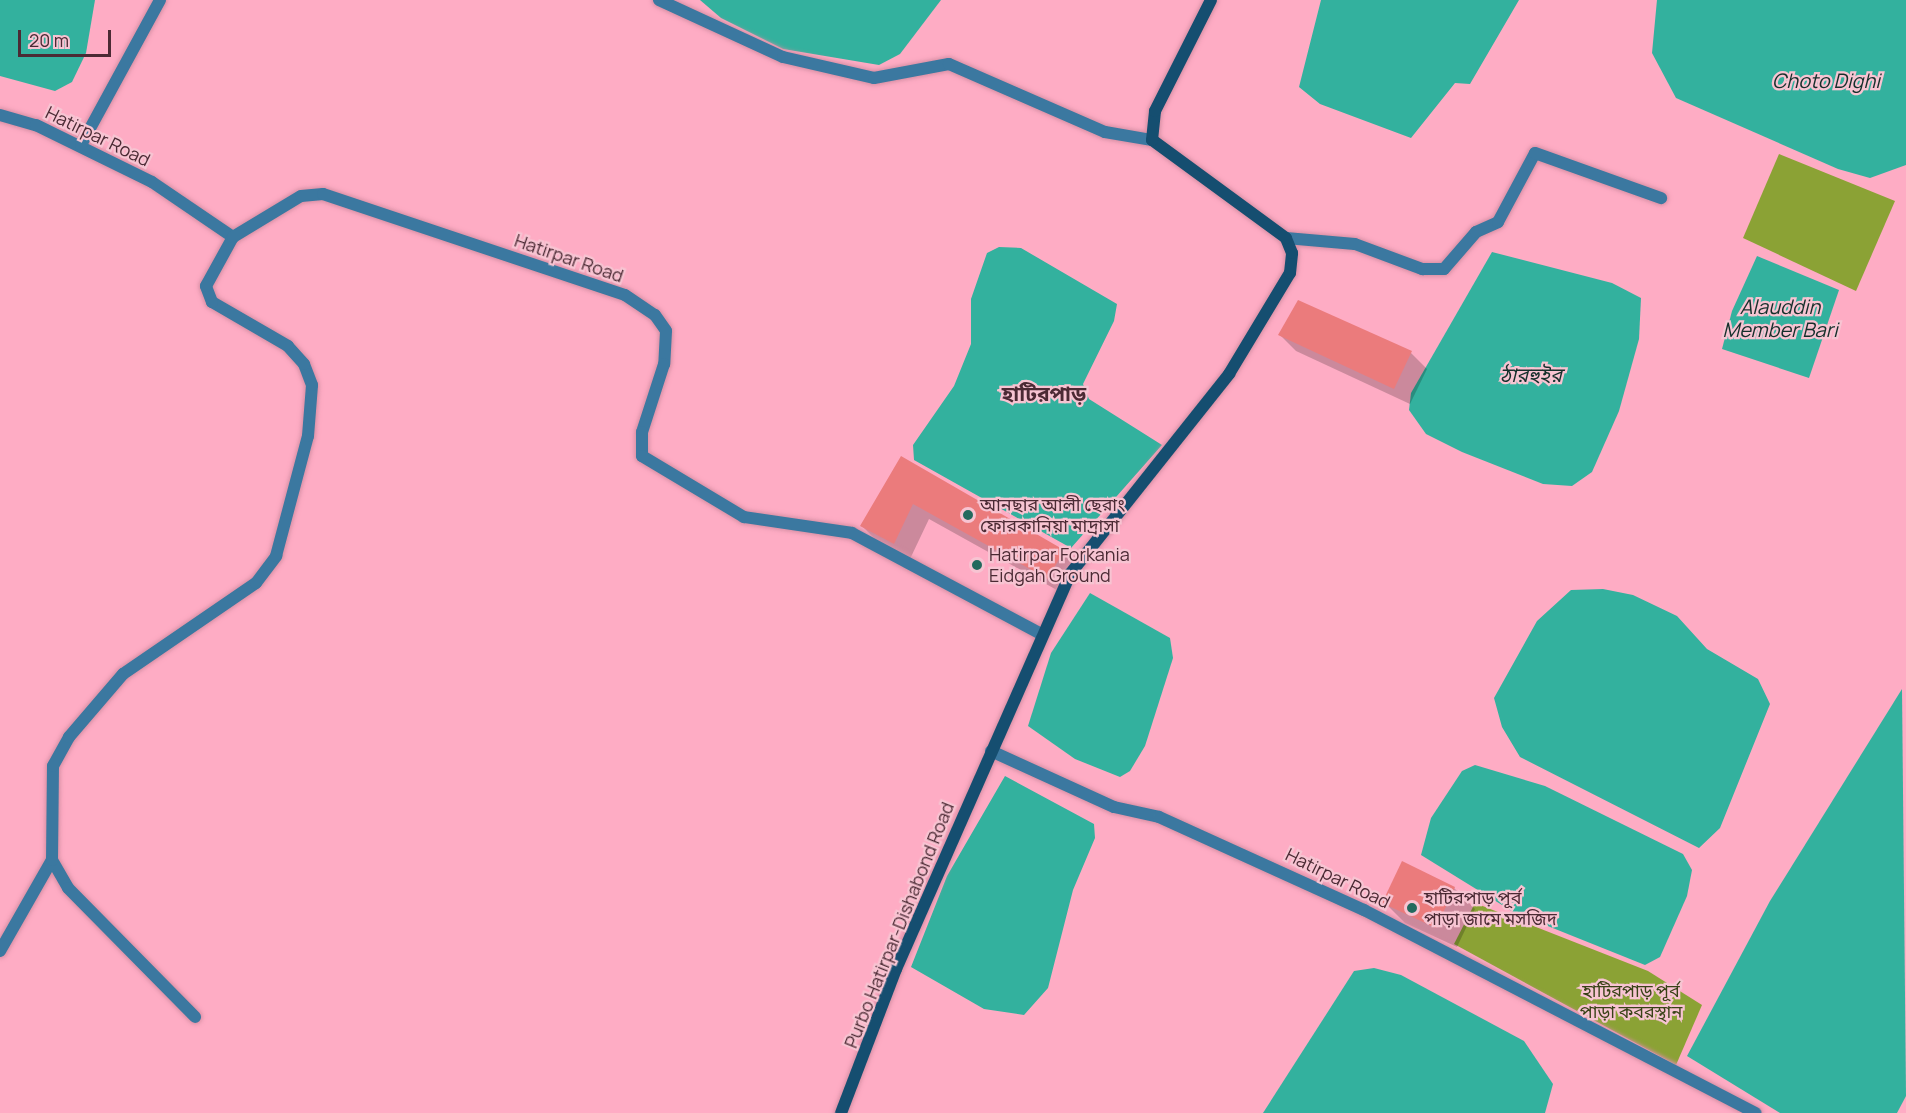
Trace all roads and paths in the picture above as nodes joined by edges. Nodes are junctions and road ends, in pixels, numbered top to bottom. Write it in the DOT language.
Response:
graph roads {
  1 [pos="160,0"];
  2 [pos="659,0"];
  3 [pos="1210,0"];
  4 [pos="0,116"];
  5 [pos="1152,140"];
  6 [pos="81,145"];
  7 [pos="1661,198"];
  8 [pos="233,237"];
  9 [pos="1286,238"];
  10 [pos="1041,634"];
  11 [pos="991,751"];
  12 [pos="52,860"];
  13 [pos="0,951"];
  14 [pos="195,1017"];
  15 [pos="841,1113"];
  16 [pos="1755,1113"];
  1 -- 6 [label="street"];
  2 -- 5 [label="street"];
  3 -- 5 [label="street"];
  4 -- 6 [label="street, Hatirpar Road"];
  5 -- 9 [label="street"];
  6 -- 8 [label="street, Hatirpar Road"];
  7 -- 9 [label="street"];
  8 -- 10 [label="street, Hatirpar Road"];
  8 -- 12 [label="street"];
  9 -- 10 [label="street, Purbo Hatirpar-Dishabond Road"];
  10 -- 11 [label="street, Purbo Hatirpar-Dishabond Road"];
  11 -- 15 [label="street, Purbo Hatirpar-Dishabond Road"];
  11 -- 16 [label="street, Hatirpar Road"];
  12 -- 13 [label="street"];
  12 -- 14 [label="street"];
}
